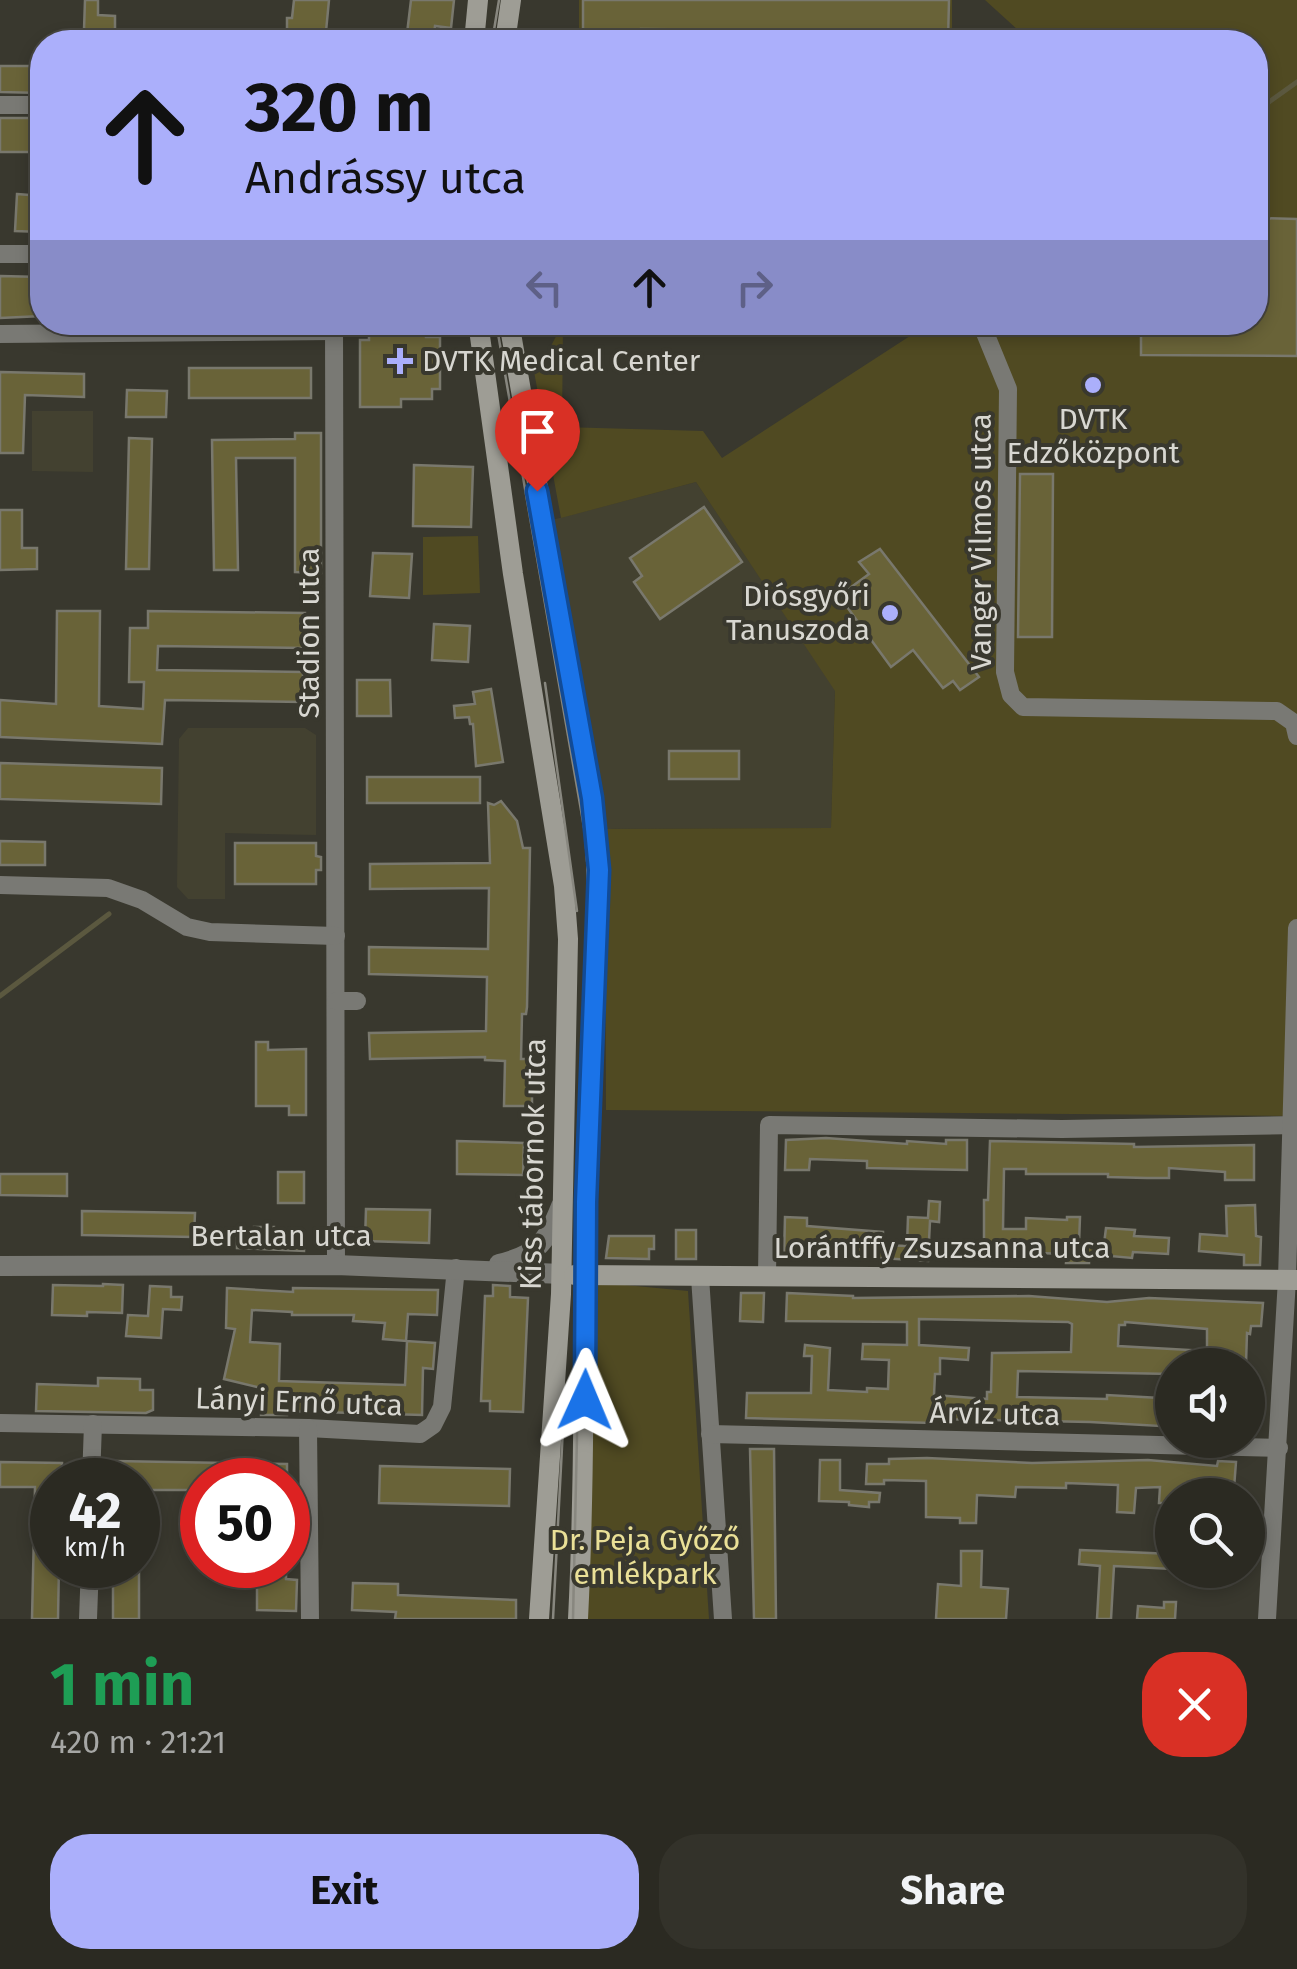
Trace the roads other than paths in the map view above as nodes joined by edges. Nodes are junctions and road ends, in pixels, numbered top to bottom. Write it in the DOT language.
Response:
graph roads {
  1 [pos="478,0"];
  2 [pos="512,0"];
  3 [pos="475,30"];
  4 [pos="507,30"];
  5 [pos="0,105"];
  6 [pos="30,105"];
  7 [pos="0,254"];
  8 [pos="30,254"];
  9 [pos="30,332"];
  10 [pos="0,334"];
  11 [pos="334,335"];
  12 [pos="480,335"];
  13 [pos="510,335"];
  14 [pos="986,335"];
  15 [pos="1297,736"];
  16 [pos="0,884"];
  17 [pos="1297,928"];
  18 [pos="336,936"];
  19 [pos="336,1001"];
  20 [pos="357,1001"];
  21 [pos="1294,1125"];
  22 [pos="563,1202"];
  23 [pos="336,1265"];
  24 [pos="0,1266"];
  25 [pos="456,1268"];
  26 [pos="478,1268"];
  27 [pos="562,1274"];
  28 [pos="586,1275"];
  29 [pos="700,1277"];
  30 [pos="767,1277"];
  31 [pos="1292,1280"];
  32 [pos="1289,1415"];
  33 [pos="0,1422"];
  34 [pos="93,1424"];
  35 [pos="308,1428"];
  36 [pos="710,1434"];
  37 [pos="1279,1448"];
  38 [pos="92,1458"];
  39 [pos="89,1588"];
  40 [pos="88,1619"];
  41 [pos="310,1619"];
  42 [pos="539,1619"];
  43 [pos="578,1619"];
  44 [pos="723,1619"];
  45 [pos="1267,1619"];
  1 -- 3 [label="main road"];
  2 -- 4 [label="main road"];
  5 -- 6 [label="street"];
  7 -- 8 [label="street"];
  9 -- 10 [label="street, Stadion utca"];
  11 -- 18 [label="street, Stadion utca"];
  12 -- 22 [label="main road, Kiss tábornok utca"];
  13 -- 28 [label="main road, Kiss tábornok utca"];
  14 -- 15 [label="street, Vanger Vilmos utca"];
  16 -- 18 [label="street"];
  17 -- 21 [label="street"];
  18 -- 19 [label="street, Stadion utca"];
  19 -- 20 [label="street"];
  19 -- 23 [label="street, Stadion utca"];
  21 -- 30 [label="street"];
  21 -- 31 [label="street"];
  22 -- 26 [label="street"];
  22 -- 27 [label="main road, Kiss tábornok utca"];
  23 -- 24 [label="street, Bertalan utca"];
  23 -- 25 [label="street, Bertalan utca"];
  25 -- 26 [label="street, Bertalan utca"];
  25 -- 35 [label="street, Lányi Ernő utca"];
  26 -- 27 [label="street, Bertalan utca"];
  27 -- 28 [label="main road, Lorántffy Zsuzsanna utca"];
  27 -- 42 [label="main road, Kiss tábornok utca"];
  28 -- 29 [label="main road, Lorántffy Zsuzsanna utca"];
  28 -- 43 [label="main road, Kiss tábornok utca"];
  29 -- 30 [label="main road, Lorántffy Zsuzsanna utca"];
  29 -- 36 [label="street"];
  30 -- 31 [label="main road, Lorántffy Zsuzsanna utca"];
  31 -- 32 [label="street"];
  32 -- 37 [label="street"];
  33 -- 34 [label="street, Lányi Ernő utca"];
  34 -- 35 [label="street, Lányi Ernő utca"];
  34 -- 38 [label="street"];
  35 -- 41 [label="street"];
  36 -- 37 [label="street, Árvíz utca"];
  36 -- 44 [label="street"];
  37 -- 45 [label="street"];
  39 -- 40 [label="street"];
}
